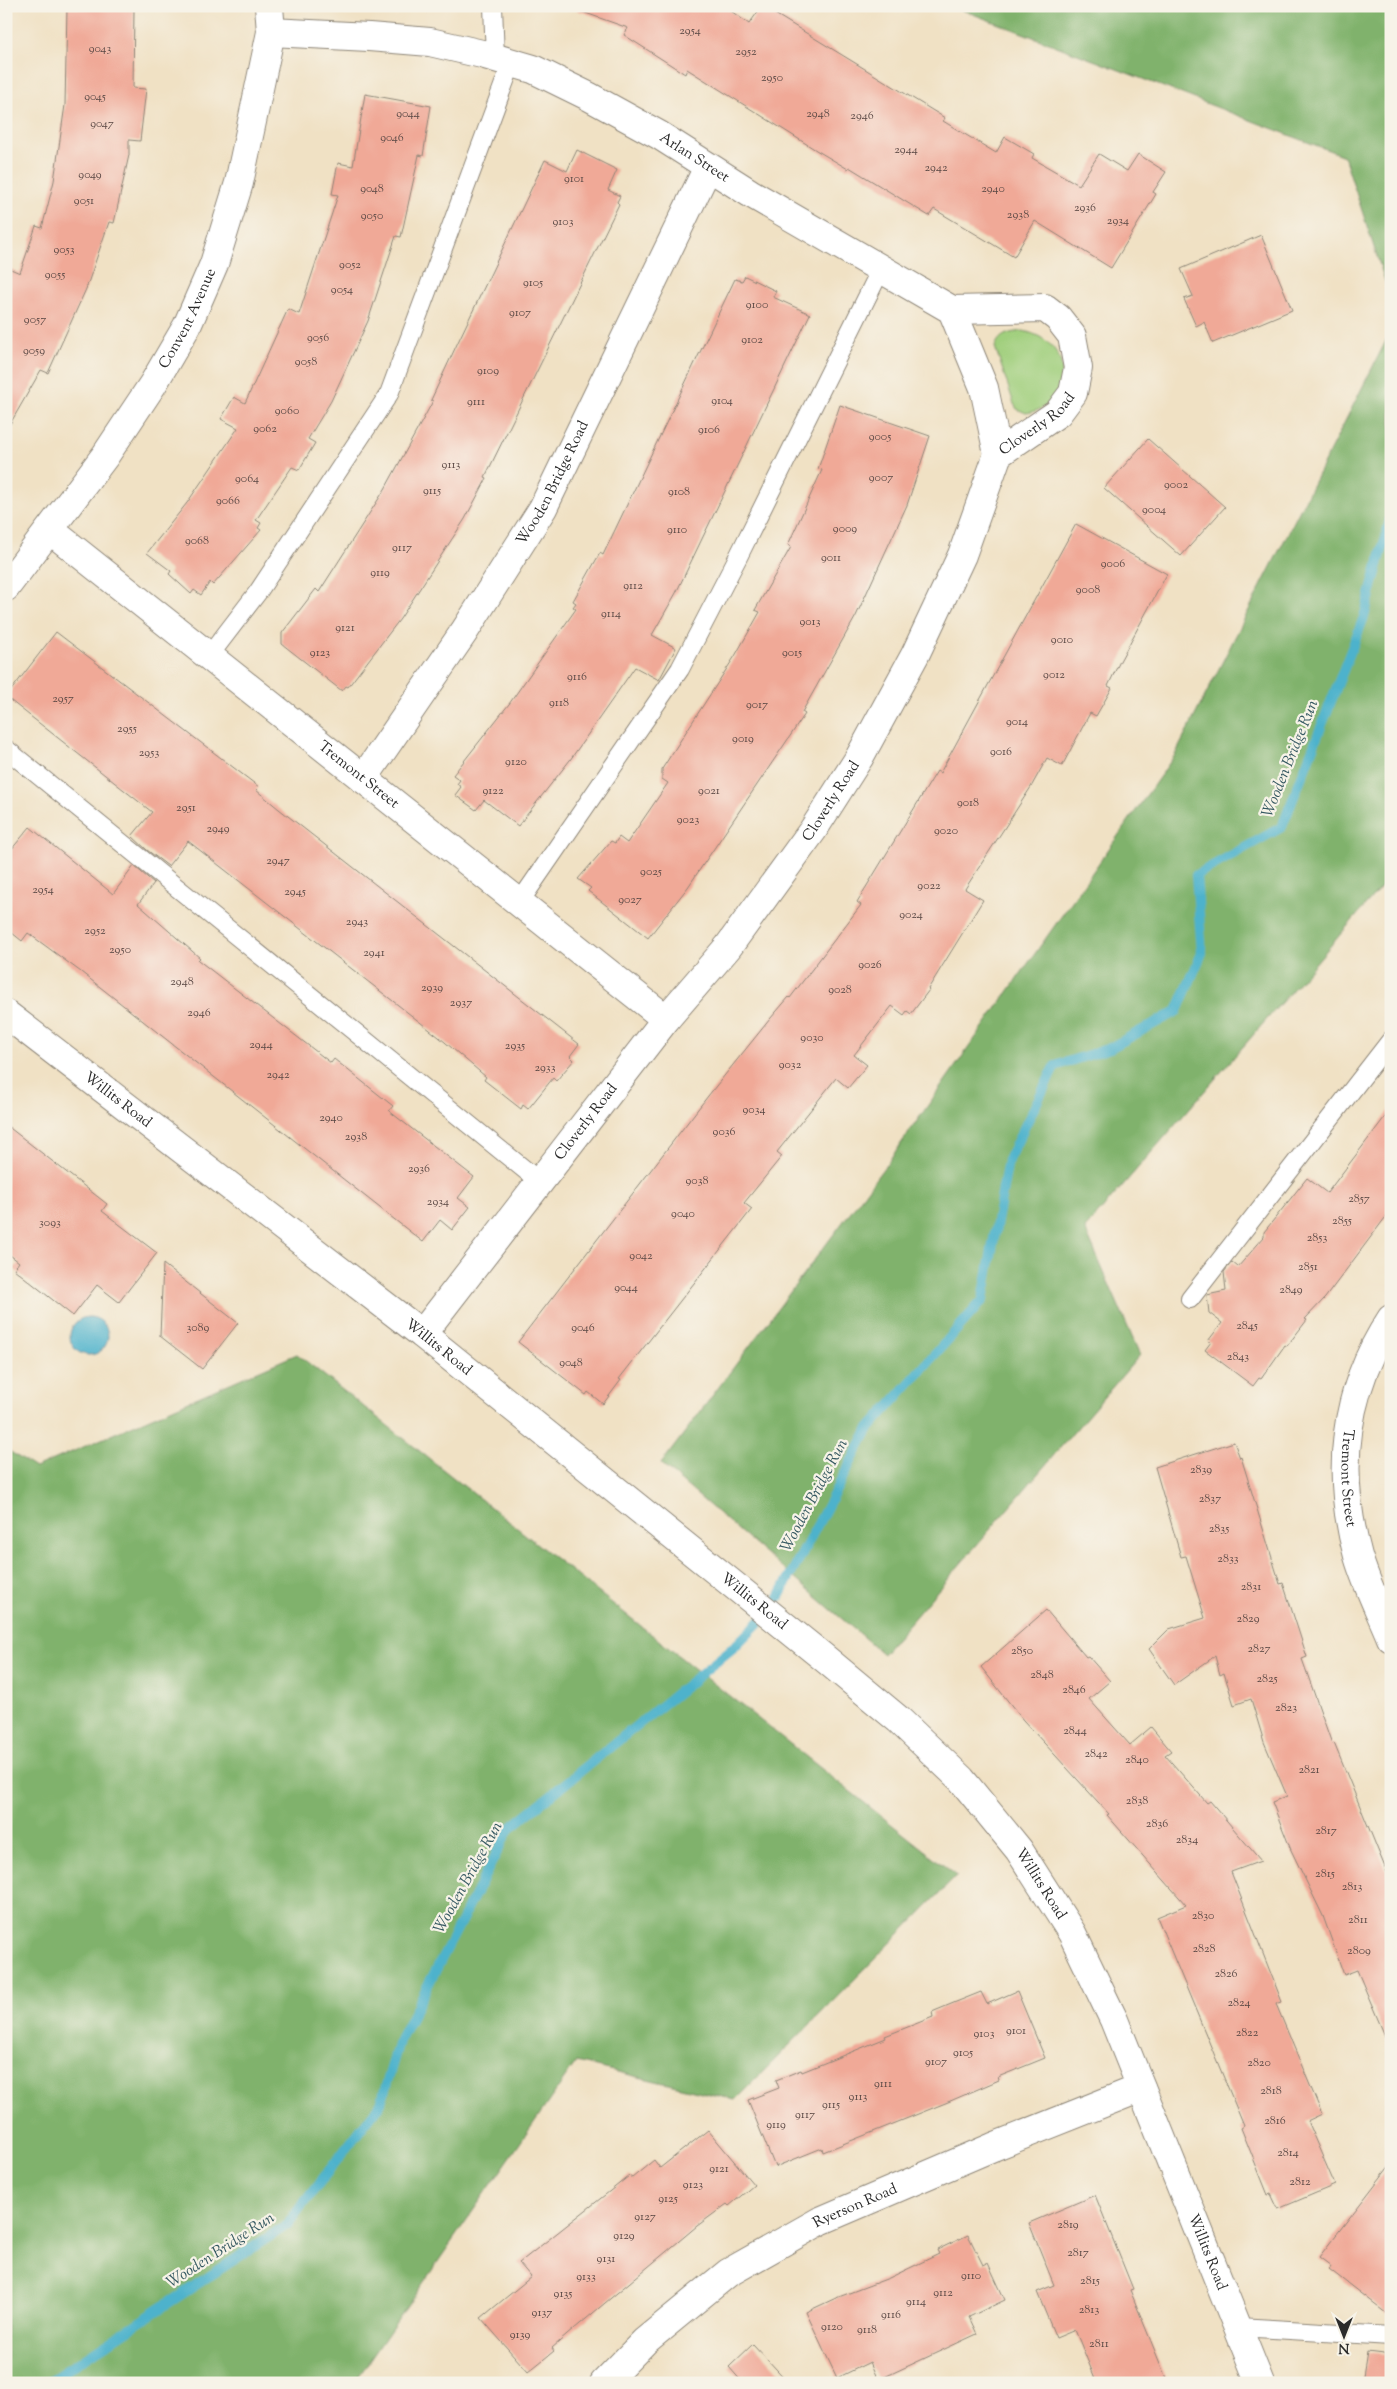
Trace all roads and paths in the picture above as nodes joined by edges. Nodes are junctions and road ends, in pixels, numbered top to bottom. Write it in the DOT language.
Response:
graph roads {
  1 [pos="493,6"];
  2 [pos="270,19"];
  3 [pos="503,60"];
  4 [pos="708,167"];
  5 [pos="881,269"];
  6 [pos="952,310"];
  7 [pos="998,454"];
  8 [pos="50,530"];
  9 [pos="6,587"];
  10 [pos="209,656"];
  11 [pos="6,749"];
  12 [pos="363,779"];
  13 [pos="519,903"];
  14 [pos="6,1014"];
  15 [pos="666,1019"];
  16 [pos="1391,1040"];
  17 [pos="540,1182"];
  18 [pos="1190,1299"];
  19 [pos="1391,1319"];
  20 [pos="422,1334"];
  21 [pos="1391,1638"];
  22 [pos="1142,2088"];
  23 [pos="1238,2327"];
  24 [pos="1391,2336"];
  25 [pos="604,2383"];
  26 [pos="1260,2383"];
  1 -- 3 [label="lane"];
  2 -- 3 [label="street, Arlan Street"];
  2 -- 8 [label="street, Convent Avenue"];
  3 -- 4 [label="street, Arlan Street"];
  3 -- 10 [label="lane"];
  4 -- 5 [label="street, Arlan Street"];
  4 -- 12 [label="street, Wooden Bridge Road"];
  5 -- 6 [label="street, Arlan Street"];
  5 -- 13 [label="lane"];
  6 -- 7 [label="street"];
  6 -- 7 [label="street, Cloverly Road"];
  7 -- 15 [label="street, Cloverly Road"];
  8 -- 9 [label="street, Convent Avenue"];
  8 -- 10 [label="street, Tremont Street"];
  10 -- 12 [label="street, Tremont Street"];
  11 -- 17 [label="lane"];
  12 -- 13 [label="street, Tremont Street"];
  13 -- 15 [label="street, Tremont Street"];
  14 -- 20 [label="street, Willits Road"];
  15 -- 17 [label="street, Cloverly Road"];
  16 -- 18 [label="lane"];
  17 -- 20 [label="street, Cloverly Road"];
  19 -- 21 [label="street, Tremont Street"];
  20 -- 22 [label="street, Willits Road"];
  22 -- 23 [label="street, Willits Road"];
  22 -- 25 [label="street, Ryerson Road"];
  23 -- 24 [label="lane"];
  23 -- 26 [label="street, Willits Road"];
}
